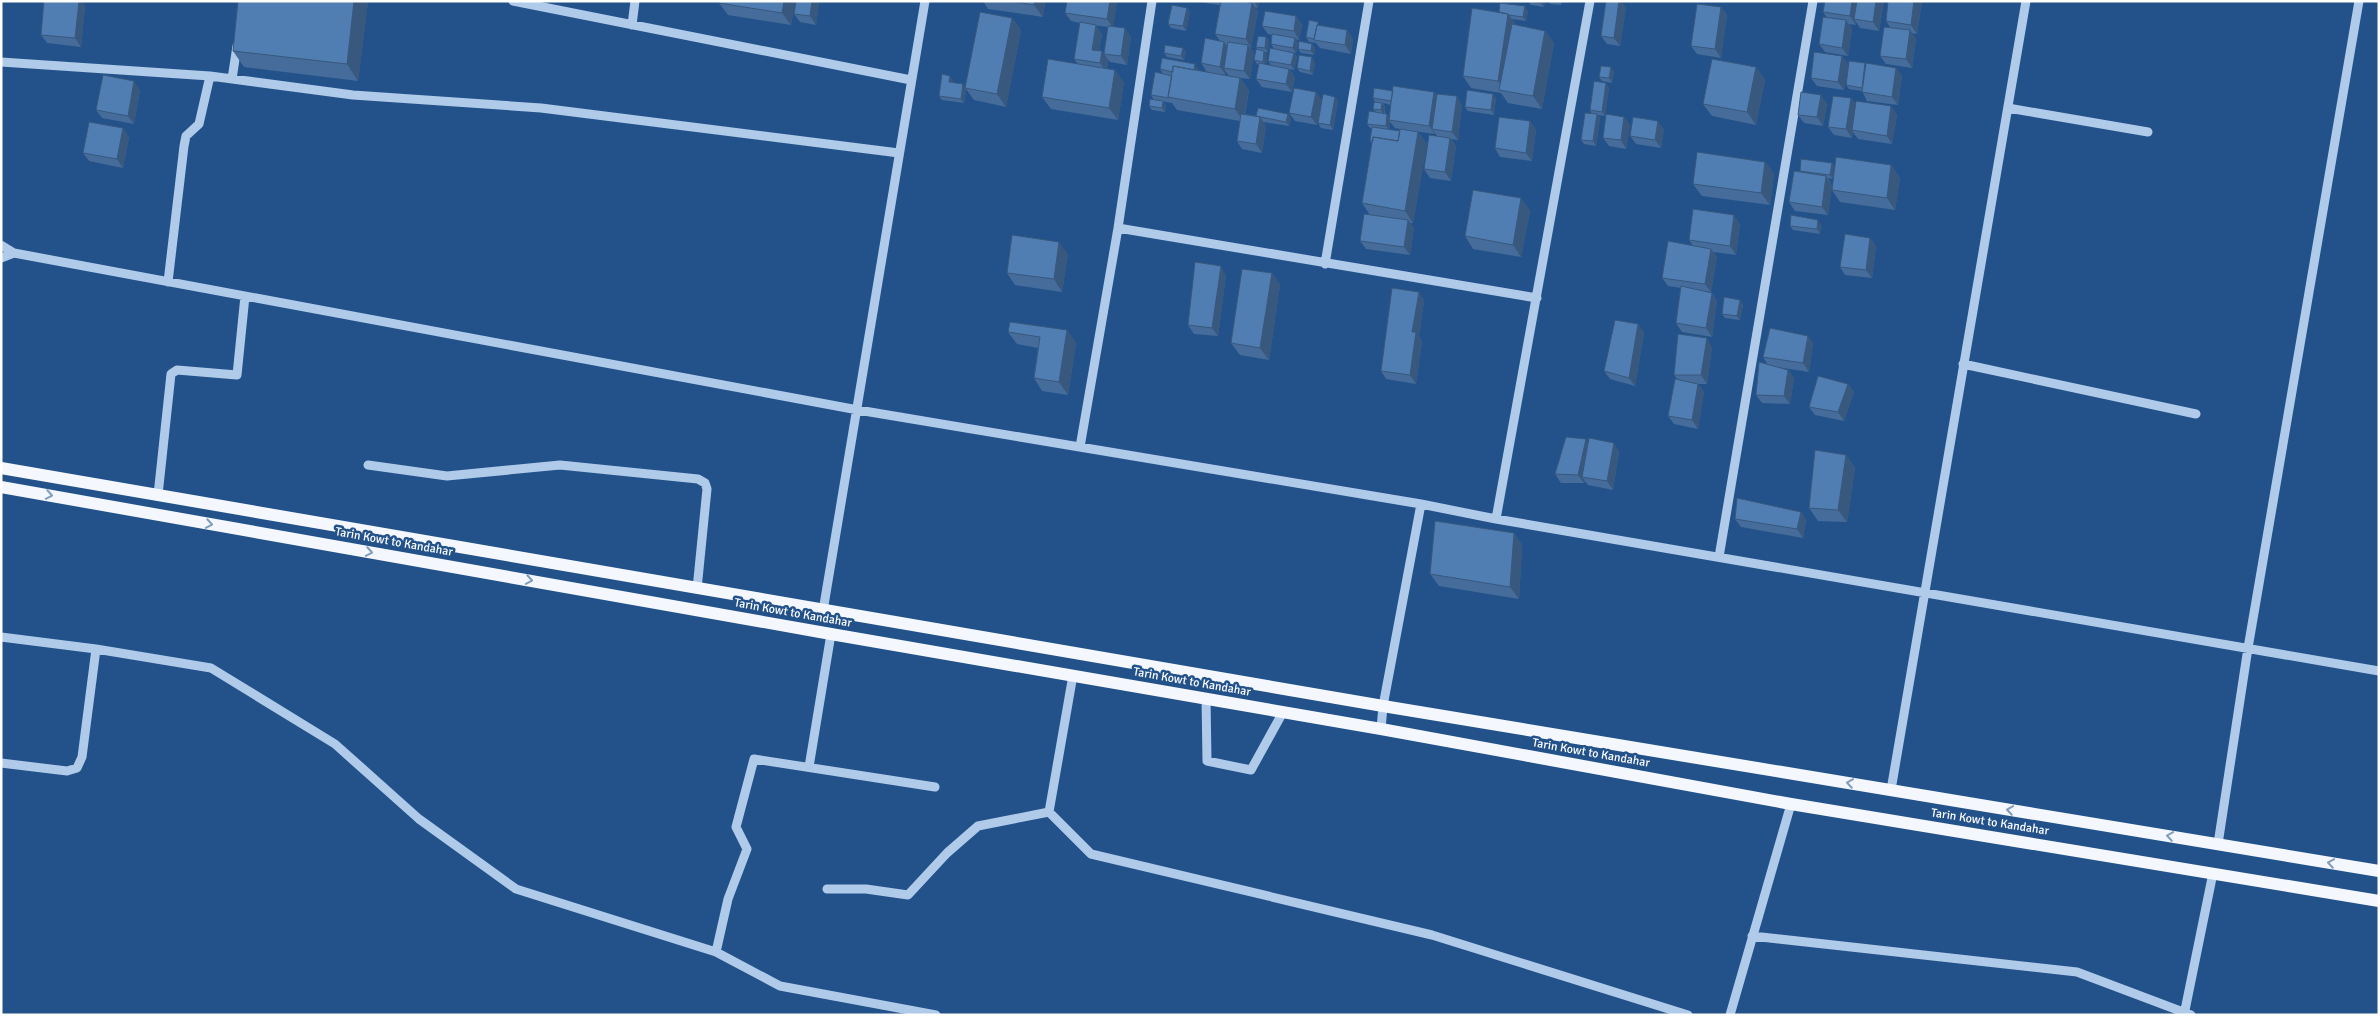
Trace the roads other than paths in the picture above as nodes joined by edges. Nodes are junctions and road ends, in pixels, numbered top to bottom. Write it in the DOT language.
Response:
graph roads {
  1 [pos="513,1"];
  2 [pos="635,1"];
  3 [pos="925,1"];
  4 [pos="1152,1"];
  5 [pos="1369,1"];
  6 [pos="1590,1"];
  7 [pos="1812,1"];
  8 [pos="2026,1"];
  9 [pos="2359,1"];
  10 [pos="632,25"];
  11 [pos="238,40"];
  12 [pos="1,62"];
  13 [pos="210,76"];
  14 [pos="232,79"];
  15 [pos="911,80"];
  16 [pos="2008,108"];
  17 [pos="2148,132"];
  18 [pos="899,153"];
  19 [pos="1118,228"];
  20 [pos="1,245"];
  21 [pos="14,253"];
  22 [pos="1,258"];
  23 [pos="1325,264"];
  24 [pos="168,282"];
  25 [pos="245,296"];
  26 [pos="1537,298"];
  27 [pos="1964,364"];
  28 [pos="858,410"];
  29 [pos="2196,414"];
  30 [pos="1080,448"];
  31 [pos="368,465"];
  32 [pos="1,468"];
  33 [pos="1,487"];
  34 [pos="158,495"];
  35 [pos="1421,504"];
  36 [pos="1496,519"];
  37 [pos="1719,558"];
  38 [pos="697,589"];
  39 [pos="1924,593"];
  40 [pos="823,611"];
  41 [pos="831,634"];
  42 [pos="1,637"];
  43 [pos="2248,648"];
  44 [pos="96,649"];
  45 [pos="2379,671"];
  46 [pos="1073,675"];
  47 [pos="1206,698"];
  48 [pos="1383,706"];
  49 [pos="1283,712"];
  50 [pos="1381,729"];
  51 [pos="1,763"];
  52 [pos="809,766"];
  53 [pos="935,787"];
  54 [pos="1891,790"];
  55 [pos="1791,804"];
  56 [pos="1049,812"];
  57 [pos="2218,844"];
  58 [pos="2379,870"];
  59 [pos="2213,873"];
  60 [pos="827,889"];
  61 [pos="2379,901"];
  62 [pos="1752,936"];
  63 [pos="716,952"];
  64 [pos="2186,1014"];
  65 [pos="936,1015"];
  66 [pos="1688,1015"];
  67 [pos="1730,1015"];
  1 -- 10 [label="street"];
  2 -- 10 [label="street"];
  3 -- 15 [label="street"];
  4 -- 19 [label="street"];
  5 -- 23 [label="street"];
  6 -- 26 [label="street"];
  7 -- 37 [label="street"];
  8 -- 16 [label="street"];
  9 -- 43 [label="street"];
  10 -- 15 [label="street"];
  11 -- 14 [label="street"];
  12 -- 13 [label="street"];
  13 -- 14 [label="street"];
  13 -- 24 [label="street"];
  14 -- 18 [label="street"];
  15 -- 18 [label="street"];
  16 -- 17 [label="street"];
  16 -- 27 [label="street"];
  18 -- 28 [label="street"];
  19 -- 23 [label="street"];
  19 -- 30 [label="street"];
  20 -- 21 [label="street"];
  21 -- 22 [label="street"];
  21 -- 24 [label="street"];
  23 -- 26 [label="street"];
  24 -- 25 [label="street"];
  25 -- 28 [label="street"];
  25 -- 34 [label="street"];
  26 -- 36 [label="street"];
  27 -- 29 [label="street"];
  27 -- 39 [label="street"];
  28 -- 30 [label="street"];
  28 -- 40 [label="street"];
  30 -- 35 [label="street"];
  31 -- 38 [label="street"];
  32 -- 34 [label="main road, Tarin Kowt to Kandahar"];
  33 -- 41 [label="main road, Tarin Kowt to Kandahar, one-way"];
  34 -- 38 [label="main road, Tarin Kowt to Kandahar"];
  35 -- 36 [label="street"];
  35 -- 48 [label="street"];
  36 -- 37 [label="street"];
  37 -- 39 [label="street"];
  38 -- 40 [label="main road, Tarin Kowt to Kandahar"];
  39 -- 43 [label="street"];
  39 -- 54 [label="street"];
  40 -- 48 [label="main road, Tarin Kowt to Kandahar"];
  41 -- 46 [label="main road, Tarin Kowt to Kandahar"];
  41 -- 52 [label="street"];
  42 -- 44 [label="street"];
  43 -- 45 [label="street"];
  43 -- 57 [label="street"];
  44 -- 51 [label="street"];
  44 -- 63 [label="street"];
  46 -- 47 [label="main road, Tarin Kowt to Kandahar"];
  46 -- 56 [label="street"];
  47 -- 49 [label="main road, Tarin Kowt to Kandahar"];
  47 -- 49 [label="street"];
  48 -- 50 [label="street"];
  54 -- 48 [label="main road, Tarin Kowt to Kandahar, one-way"];
  49 -- 50 [label="main road, Tarin Kowt to Kandahar"];
  50 -- 55 [label="main road, Tarin Kowt to Kandahar"];
  52 -- 53 [label="street"];
  52 -- 63 [label="street"];
  57 -- 54 [label="main road, Tarin Kowt to Kandahar, one-way"];
  55 -- 59 [label="main road, Tarin Kowt to Kandahar"];
  55 -- 62 [label="street"];
  56 -- 60 [label="street"];
  56 -- 66 [label="street"];
  58 -- 57 [label="main road, Tarin Kowt to Kandahar, one-way"];
  59 -- 61 [label="main road, Tarin Kowt to Kandahar"];
  59 -- 64 [label="street"];
  62 -- 64 [label="street"];
  62 -- 67 [label="street"];
  63 -- 65 [label="street"];
}
